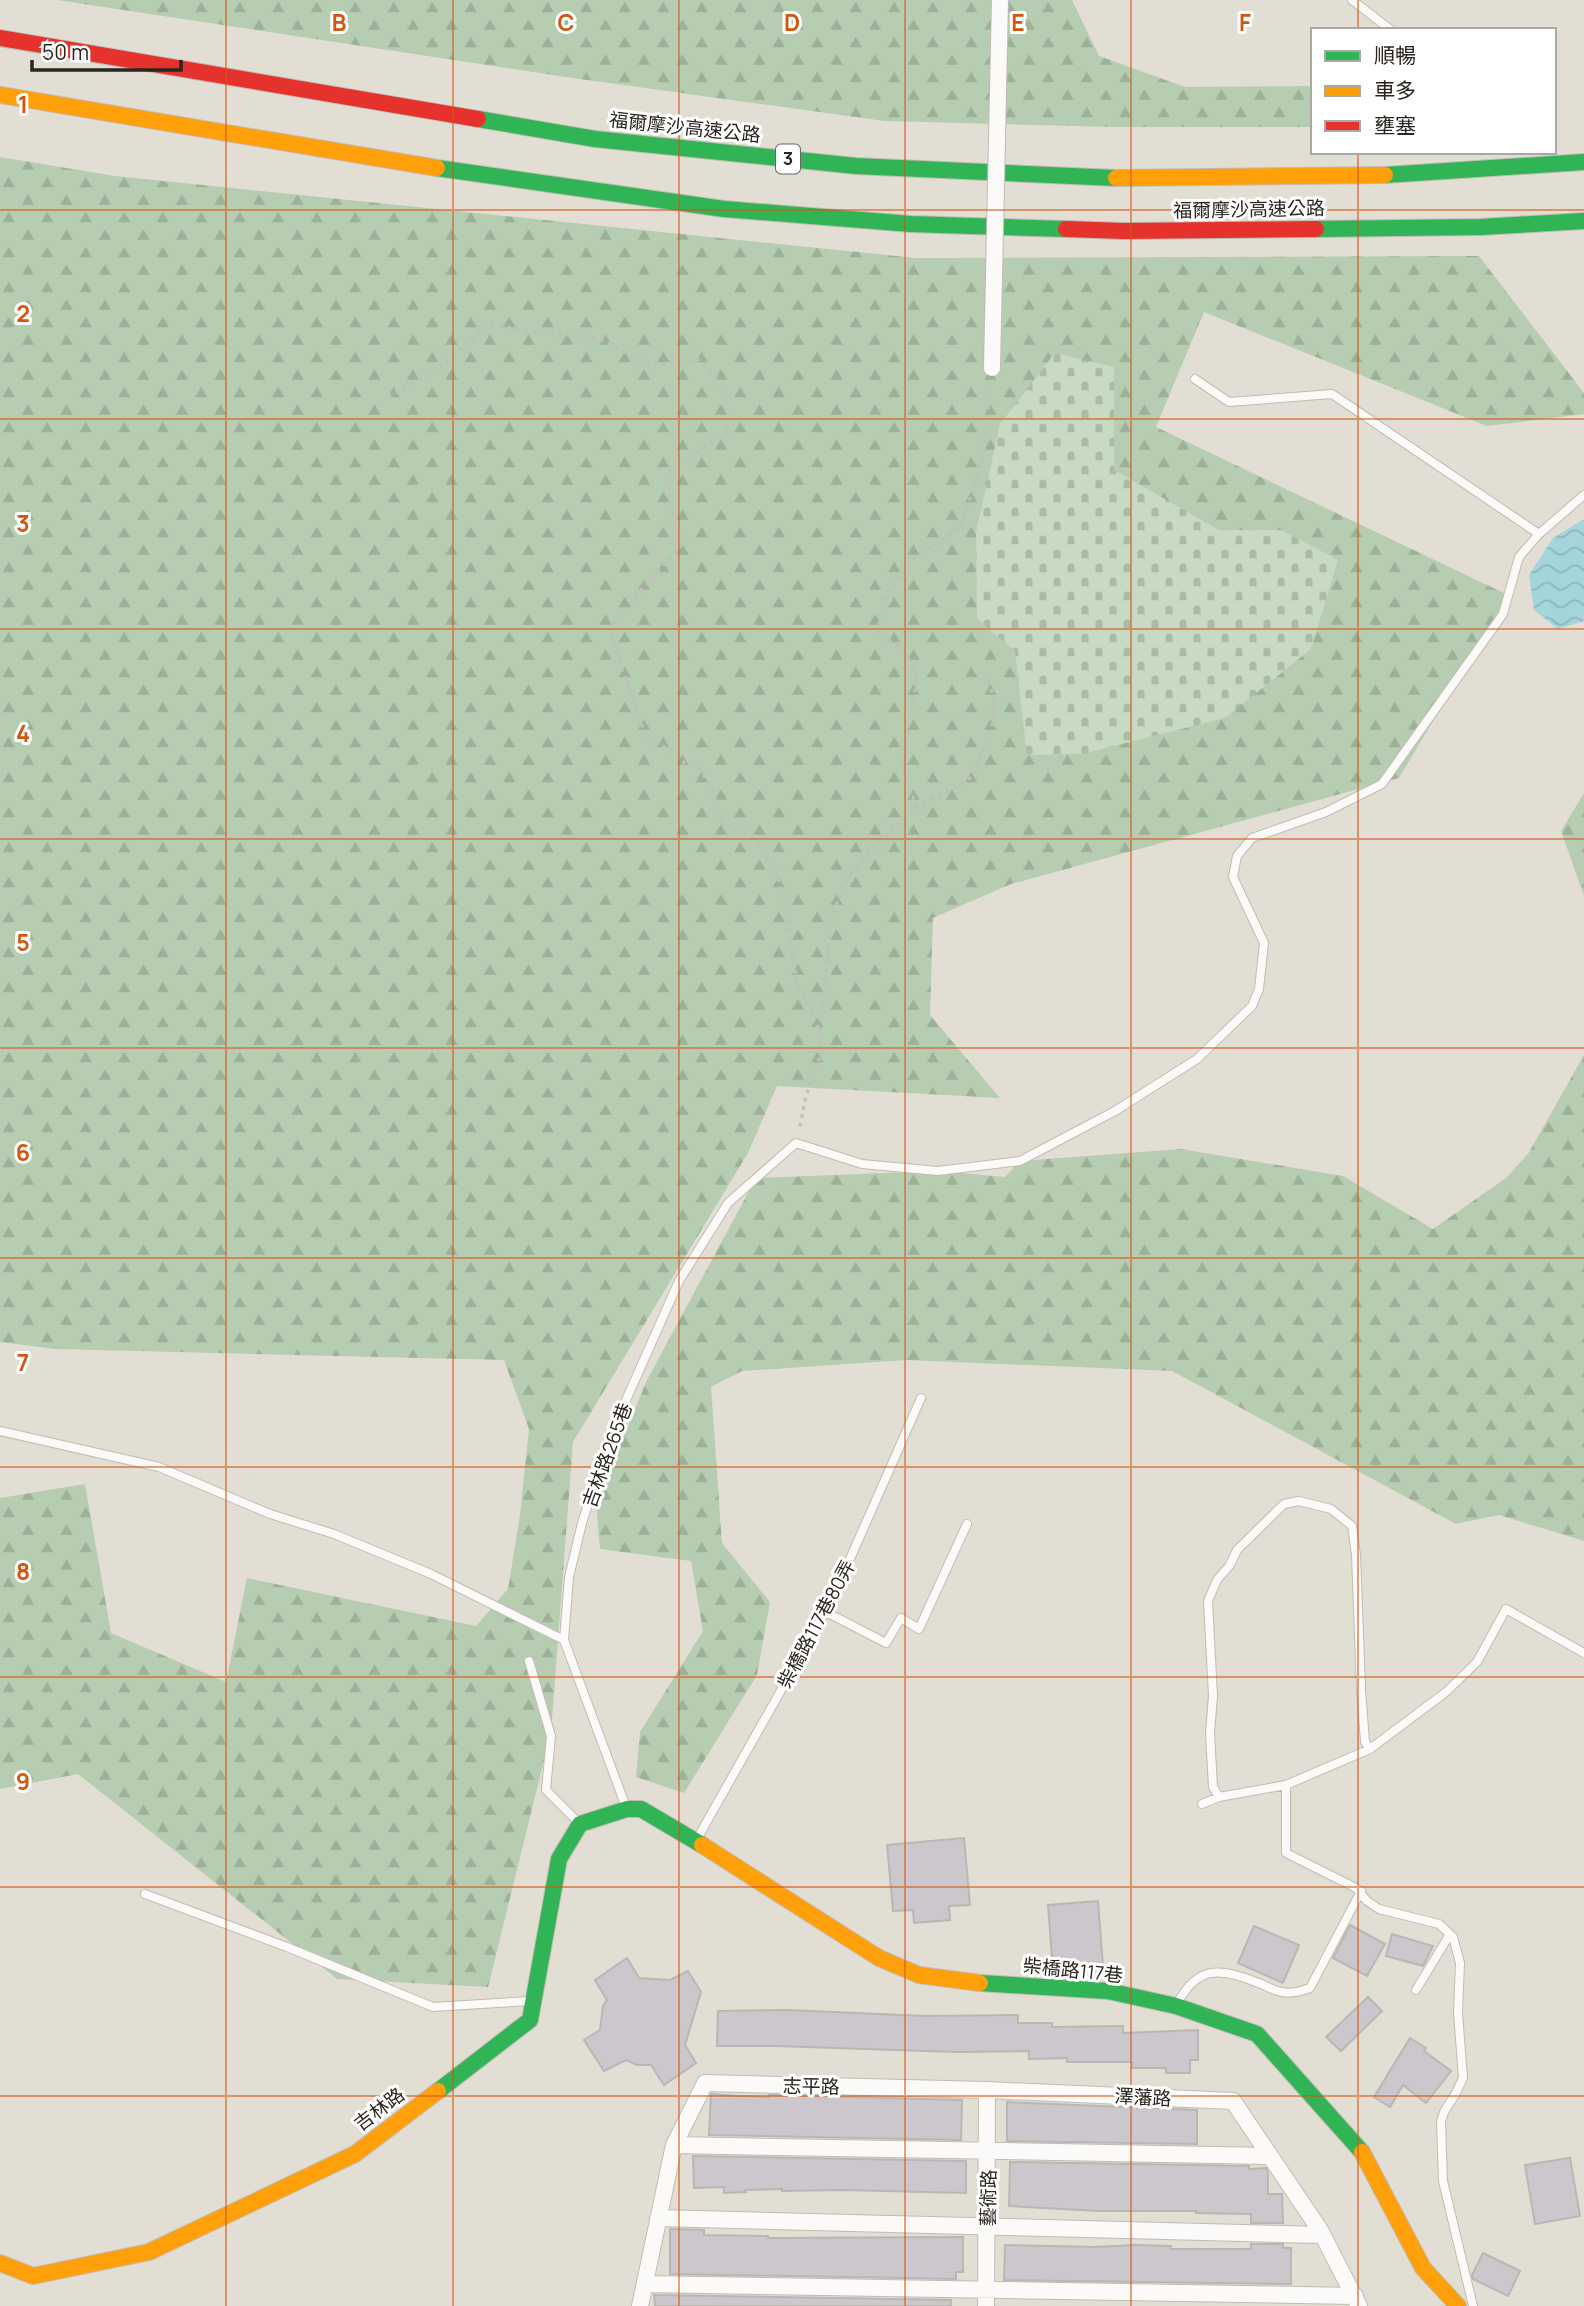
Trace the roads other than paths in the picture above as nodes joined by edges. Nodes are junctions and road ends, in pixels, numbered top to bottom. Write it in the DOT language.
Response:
graph roads {
  1 [pos="1000,0"];
  2 [pos="1352,0"];
  3 [pos="1388,28"];
  4 [pos="0,38"];
  5 [pos="0,95"];
  6 [pos="1584,162"];
  7 [pos="1584,221"];
  8 [pos="992,368"];
  9 [pos="1195,379"];
  10 [pos="1584,495"];
  11 [pos="1539,534"];
  12 [pos="921,1398"];
  13 [pos="0,1431"];
  14 [pos="967,1524"];
  15 [pos="825,1612"];
  16 [pos="564,1640"];
  17 [pos="1584,1653"];
  18 [pos="529,1661"];
  19 [pos="1370,1749"];
  20 [pos="1286,1785"];
  21 [pos="1219,1797"];
  22 [pos="1202,1804"];
  23 [pos="627,1809"];
  24 [pos="580,1824"];
  25 [pos="696,1841"];
  26 [pos="1360,1891"];
  27 [pos="145,1894"];
  28 [pos="1450,1934"];
  29 [pos="1416,1990"];
  30 [pos="533,2001"];
  31 [pos="1176,2006"];
  32 [pos="987,2090"];
  33 [pos="674,2145"];
  34 [pos="988,2152"];
  35 [pos="1268,2156"];
  36 [pos="658,2218"];
  37 [pos="988,2226"];
  38 [pos="1322,2235"];
  39 [pos="0,2263"];
  40 [pos="645,2284"];
  41 [pos="986,2289"];
  42 [pos="1357,2301"];
  43 [pos="640,2306"];
  44 [pos="986,2306"];
  45 [pos="1458,2306"];
  46 [pos="1473,2306"];
  1 -- 8 [label="street, bridge"];
  2 -- 3 [label="lane"];
  4 -- 6 [label="main road, 福爾摩沙高速公路 / 3"];
  5 -- 7 [label="main road, 福爾摩沙高速公路"];
  9 -- 11 [label="lane"];
  10 -- 11 [label="lane"];
  11 -- 16 [label="lane, 吉林路265巷"];
  12 -- 15 [label="lane, 柴橋路117巷80弄"];
  13 -- 16 [label="lane"];
  14 -- 15 [label="lane"];
  15 -- 25 [label="lane, 柴橋路117巷80弄"];
  16 -- 23 [label="lane, 吉林路265巷"];
  17 -- 19 [label="lane"];
  18 -- 24 [label="lane"];
  19 -- 20 [label="lane"];
  19 -- 21 [label="lane"];
  20 -- 21 [label="lane"];
  20 -- 26 [label="lane"];
  21 -- 22 [label="lane"];
  23 -- 24 [label="main road"];
  23 -- 25 [label="main road, 柴橋路117巷"];
  24 -- 30 [label="main road, 吉林路"];
  25 -- 31 [label="main road, 柴橋路117巷"];
  26 -- 28 [label="lane"];
  26 -- 31 [label="lane"];
  27 -- 30 [label="lane"];
  28 -- 29 [label="lane"];
  28 -- 46 [label="lane"];
  30 -- 39 [label="main road, 吉林路"];
  31 -- 45 [label="main road, 柴橋路117巷"];
  32 -- 33 [label="street, 志平路"];
  32 -- 34 [label="street, 藝術路"];
  32 -- 35 [label="street, 澤藩路"];
  33 -- 34 [label="street"];
  33 -- 36 [label="street, 志平路"];
  34 -- 35 [label="street"];
  34 -- 37 [label="street, 藝術路"];
  35 -- 38 [label="street, 澤藩路"];
  36 -- 37 [label="street"];
  36 -- 40 [label="street, 志平路"];
  37 -- 38 [label="street"];
  37 -- 41 [label="street, 藝術路"];
  38 -- 42 [label="street, 澤藩路"];
  40 -- 41 [label="street"];
  40 -- 43 [label="street, 志平路"];
  41 -- 42 [label="street, 澤藩路"];
  41 -- 44 [label="street, 藝術路"];
}
